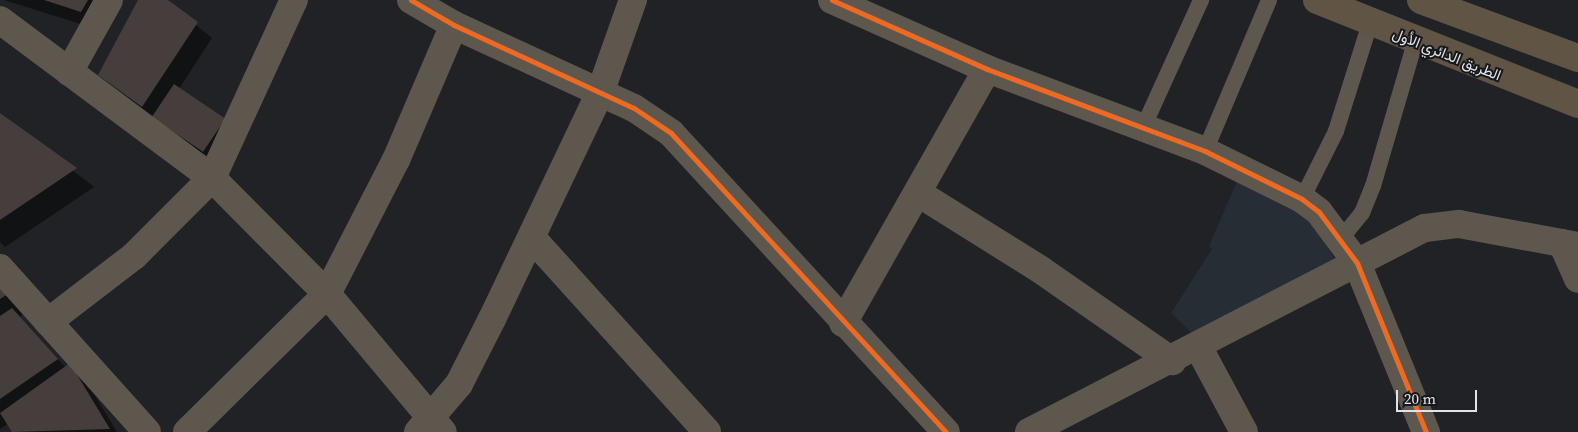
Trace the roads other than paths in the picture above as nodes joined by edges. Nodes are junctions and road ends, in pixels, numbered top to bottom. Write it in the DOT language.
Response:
graph roads {
  1 [pos="109,0"];
  2 [pos="294,0"];
  3 [pos="411,0"];
  4 [pos="633,0"];
  5 [pos="832,0"];
  6 [pos="1201,0"];
  7 [pos="1269,0"];
  8 [pos="1317,0"];
  9 [pos="1421,0"];
  10 [pos="0,20"];
  11 [pos="1370,23"];
  12 [pos="454,25"];
  13 [pos="1414,42"];
  14 [pos="1578,58"];
  15 [pos="987,69"];
  16 [pos="69,72"];
  17 [pos="600,92"];
  18 [pos="1578,104"];
  19 [pos="1143,128"];
  20 [pos="1205,152"];
  21 [pos="212,178"];
  22 [pos="918,194"];
  23 [pos="1302,199"];
  24 [pos="532,238"];
  25 [pos="1340,240"];
  26 [pos="1570,244"];
  27 [pos="1357,263"];
  28 [pos="0,268"];
  29 [pos="1578,279"];
  30 [pos="327,294"];
  31 [pos="48,322"];
  32 [pos="843,323"];
  33 [pos="1199,348"];
  34 [pos="1172,361"];
  35 [pos="431,428"];
  36 [pos="147,432"];
  37 [pos="187,432"];
  38 [pos="707,432"];
  39 [pos="946,432"];
  40 [pos="1029,432"];
  41 [pos="1244,432"];
  42 [pos="1426,432"];
  1 -- 16 [label="street"];
  2 -- 21 [label="street"];
  3 -- 12 [label="street"];
  4 -- 17 [label="street"];
  5 -- 15 [label="street"];
  6 -- 19 [label="lane"];
  7 -- 20 [label="lane"];
  8 -- 11 [label="main road, الطريق الدائري الأول"];
  9 -- 14 [label="main road"];
  10 -- 16 [label="street"];
  11 -- 13 [label="main road, الطريق الدائري الأول"];
  11 -- 23 [label="lane"];
  12 -- 17 [label="street"];
  12 -- 30 [label="street"];
  13 -- 18 [label="main road, الطريق الدائري الأول"];
  13 -- 25 [label="lane"];
  15 -- 19 [label="street"];
  15 -- 22 [label="street"];
  16 -- 21 [label="street"];
  17 -- 24 [label="street"];
  17 -- 32 [label="street"];
  19 -- 20 [label="street"];
  20 -- 23 [label="street"];
  21 -- 30 [label="street"];
  21 -- 31 [label="street"];
  22 -- 32 [label="street"];
  22 -- 34 [label="street"];
  23 -- 25 [label="street"];
  24 -- 35 [label="street"];
  24 -- 38 [label="street"];
  25 -- 27 [label="street"];
  26 -- 27 [label="street"];
  26 -- 29 [label="street"];
  27 -- 33 [label="street"];
  27 -- 42 [label="street"];
  28 -- 31 [label="street"];
  30 -- 35 [label="street"];
  30 -- 37 [label="street"];
  31 -- 36 [label="street"];
  32 -- 39 [label="street"];
  33 -- 34 [label="street"];
  33 -- 41 [label="street"];
  34 -- 40 [label="street"];
}
